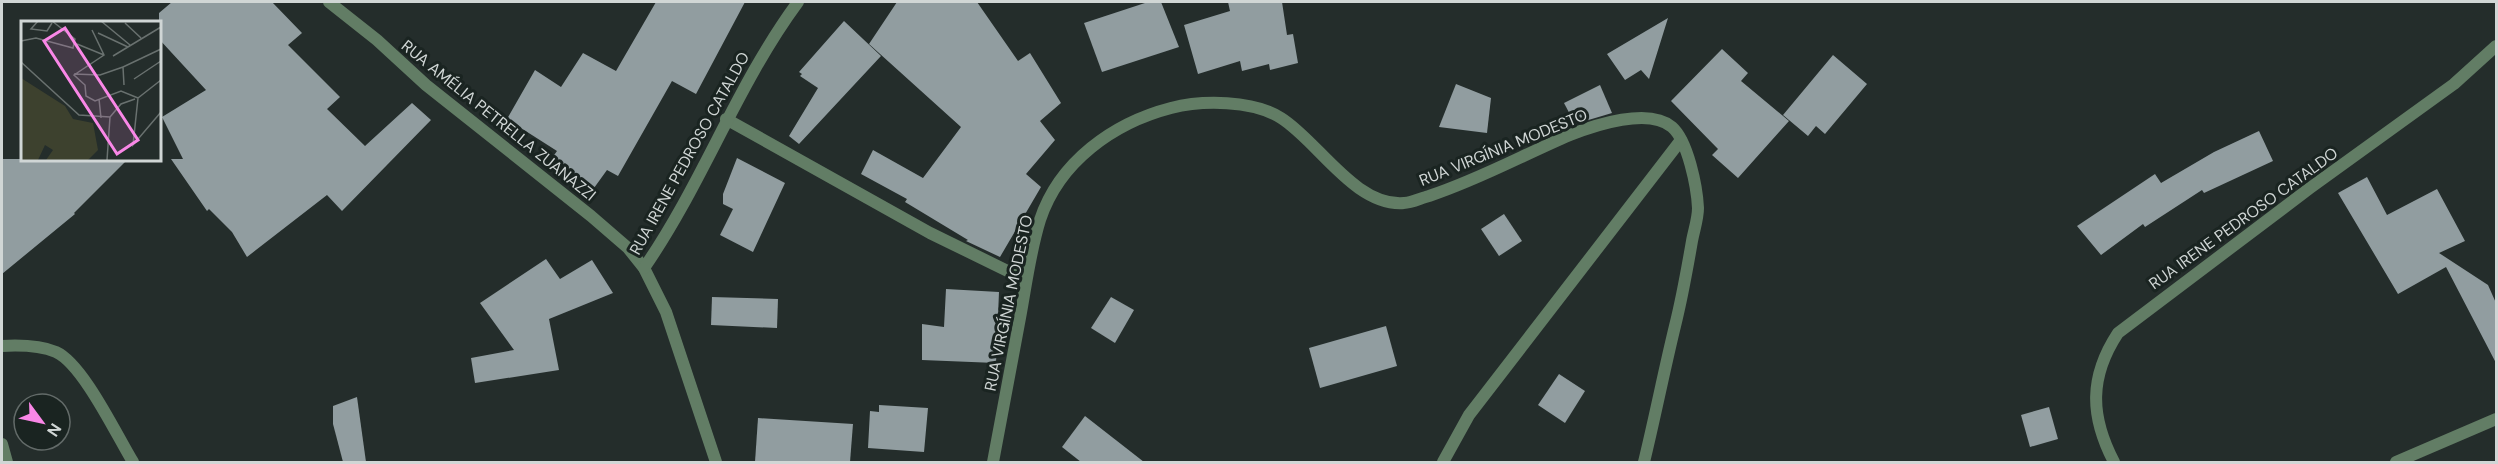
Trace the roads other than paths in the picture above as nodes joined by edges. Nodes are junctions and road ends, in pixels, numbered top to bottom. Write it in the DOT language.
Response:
graph roads {
  1 [pos="329,2"];
  2 [pos="798,2"];
  3 [pos="2496,46"];
  4 [pos="726,119"];
  5 [pos="1682,140"];
  6 [pos="644,268"];
  7 [pos="1026,280"];
  8 [pos="2,346"];
  9 [pos="2496,419"];
  10 [pos="2,444"];
  11 [pos="7,462"];
  12 [pos="133,462"];
  13 [pos="716,462"];
  14 [pos="993,462"];
  15 [pos="1443,462"];
  16 [pos="1644,462"];
  17 [pos="2114,462"];
  18 [pos="2396,462"];
  1 -- 6 [label="street, RUA AMÉLIA PETRELLA ZUANAZZI"];
  2 -- 4 [label="street, RUA IRENE PEDROSO CATALDO"];
  3 -- 17 [label="street, RUA IRENE PEDROSO CATALDO"];
  4 -- 6 [label="street, RUA IRENE PEDROSO CATALDO"];
  4 -- 7 [label="street"];
  5 -- 7 [label="street, RUA VIRGÍNIA MODESTO"];
  5 -- 15 [label="street"];
  5 -- 16 [label="street"];
  6 -- 13 [label="street, RUA IRENE PEDROSO CATALDO"];
  7 -- 14 [label="street, RUA VIRGÍNIA MODESTO"];
  8 -- 12 [label="street"];
  9 -- 18 [label="street"];
  10 -- 11 [label="street"];
}
